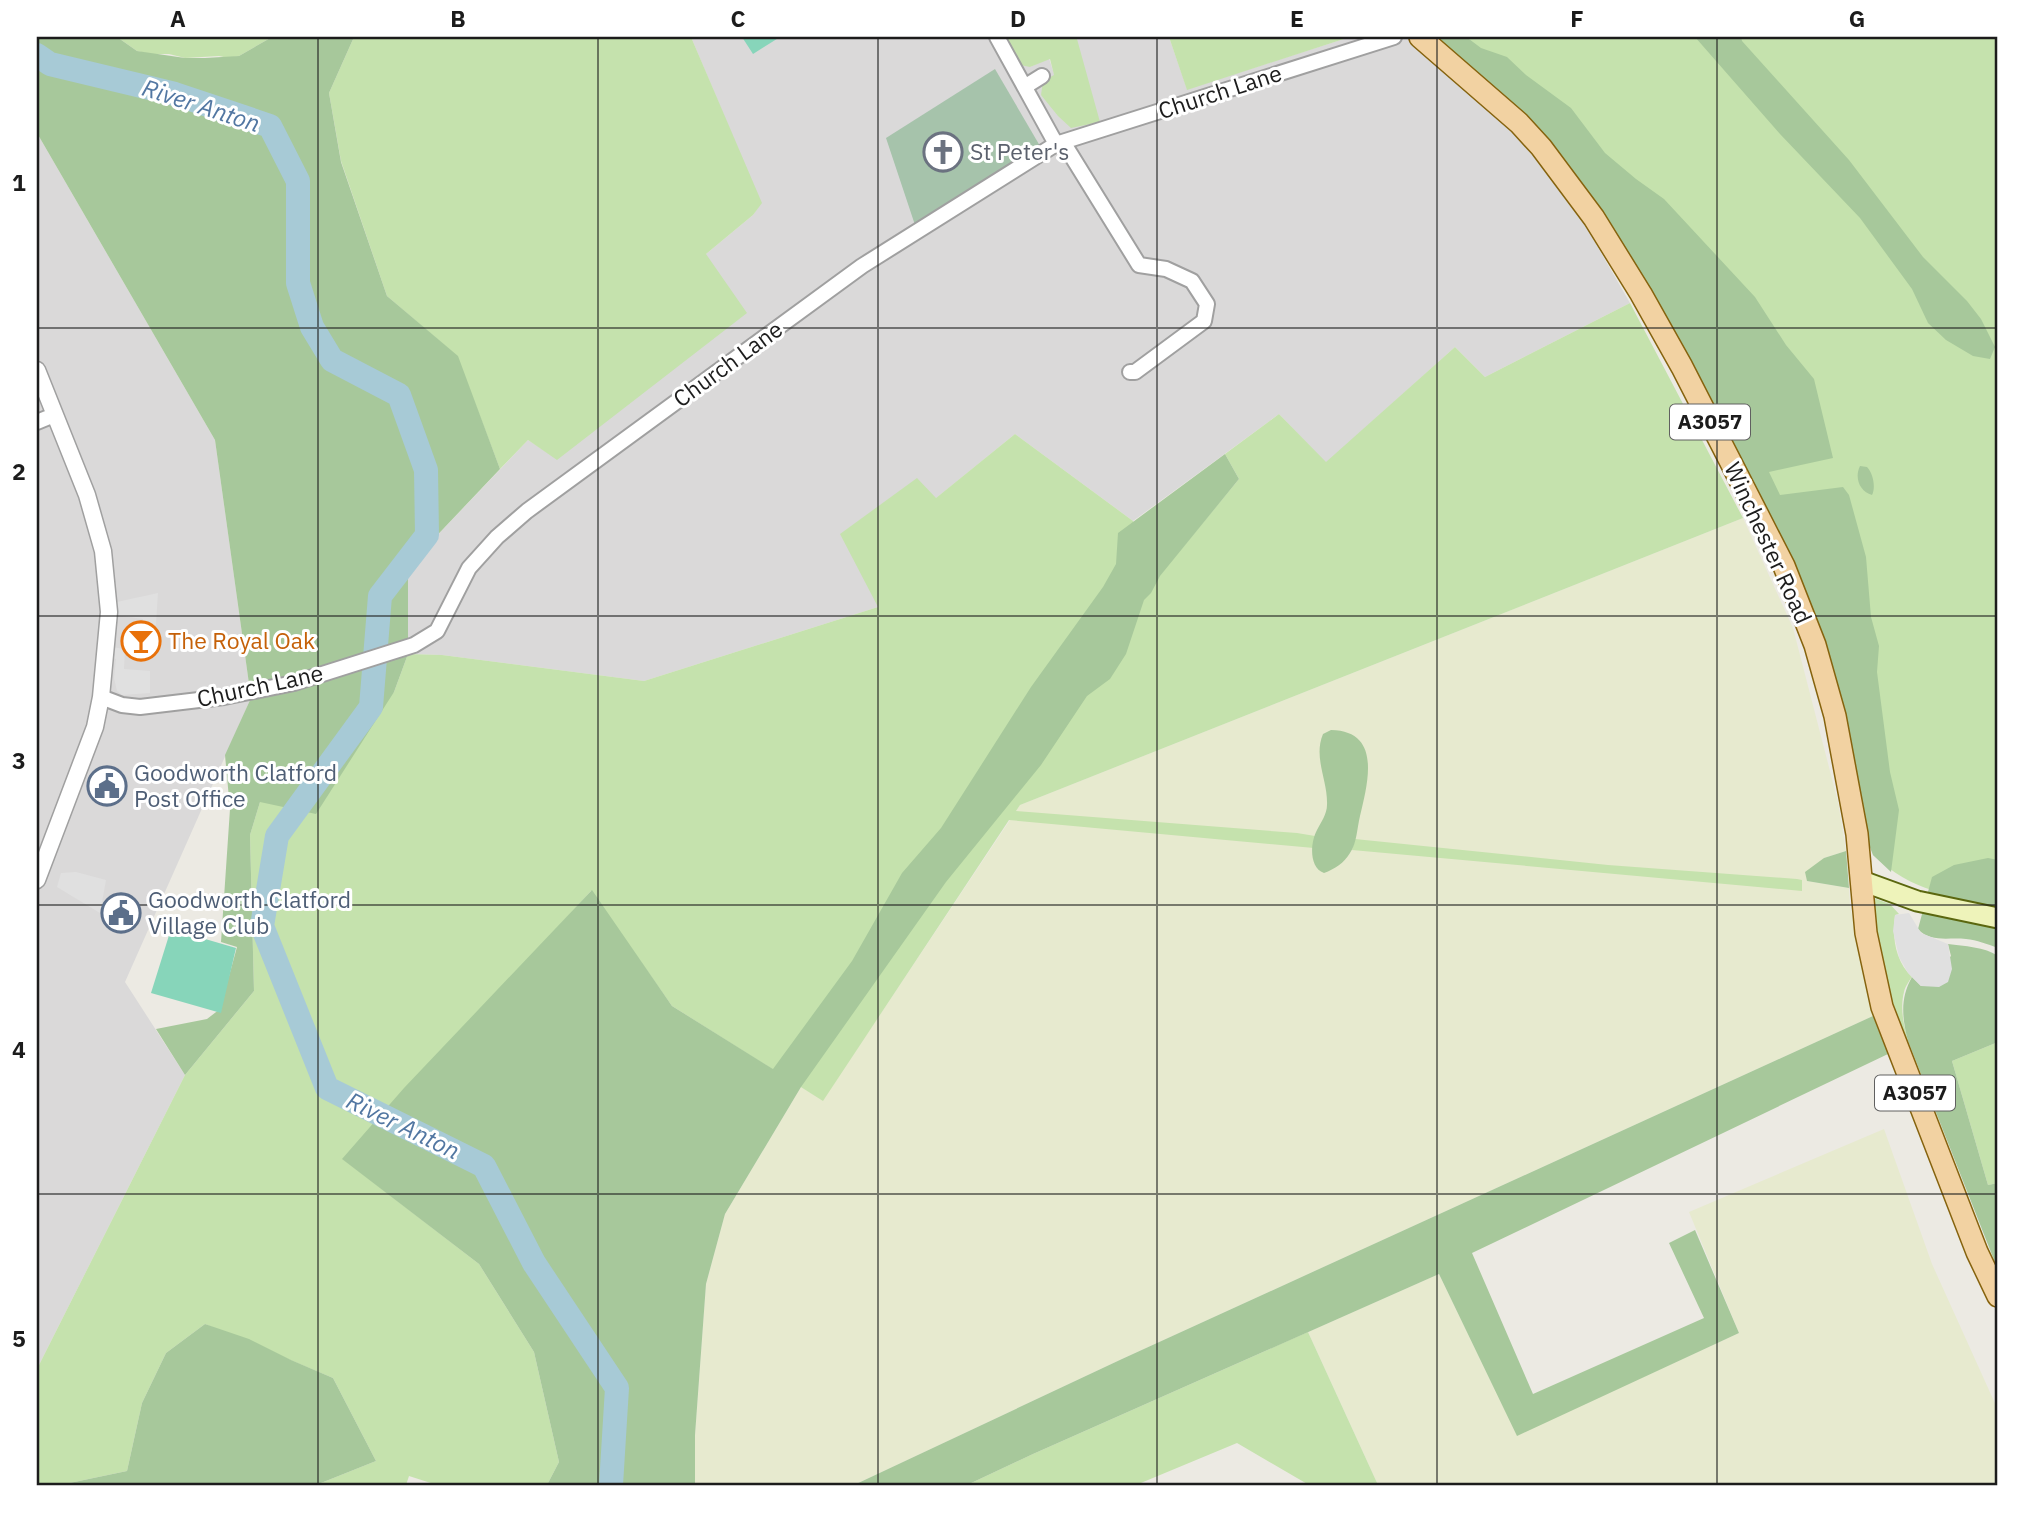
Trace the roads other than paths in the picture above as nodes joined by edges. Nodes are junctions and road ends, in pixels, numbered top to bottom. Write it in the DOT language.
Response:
graph roads {
  1 [pos="997,37"];
  2 [pos="1394,37"];
  3 [pos="1420,37"];
  4 [pos="1042,76"];
  5 [pos="1026,86"];
  6 [pos="1059,143"];
  7 [pos="37,370"];
  8 [pos="1130,372"];
  9 [pos="54,415"];
  10 [pos="37,422"];
  11 [pos="101,697"];
  12 [pos="38,872"];
  13 [pos="1862,881"];
  14 [pos="1998,918"];
  15 [pos="1998,1296"];
  1 -- 5 [label="street"];
  2 -- 6 [label="street, Church Lane"];
  3 -- 13 [label="main road, Winchester Road / A3057"];
  4 -- 5 [label="street"];
  5 -- 6 [label="street"];
  6 -- 8 [label="street"];
  6 -- 11 [label="street, Church Lane"];
  7 -- 9 [label="street"];
  9 -- 10 [label="street"];
  9 -- 11 [label="street"];
  11 -- 12 [label="street"];
  13 -- 14 [label="main road"];
  13 -- 15 [label="main road, A3057"];
}
